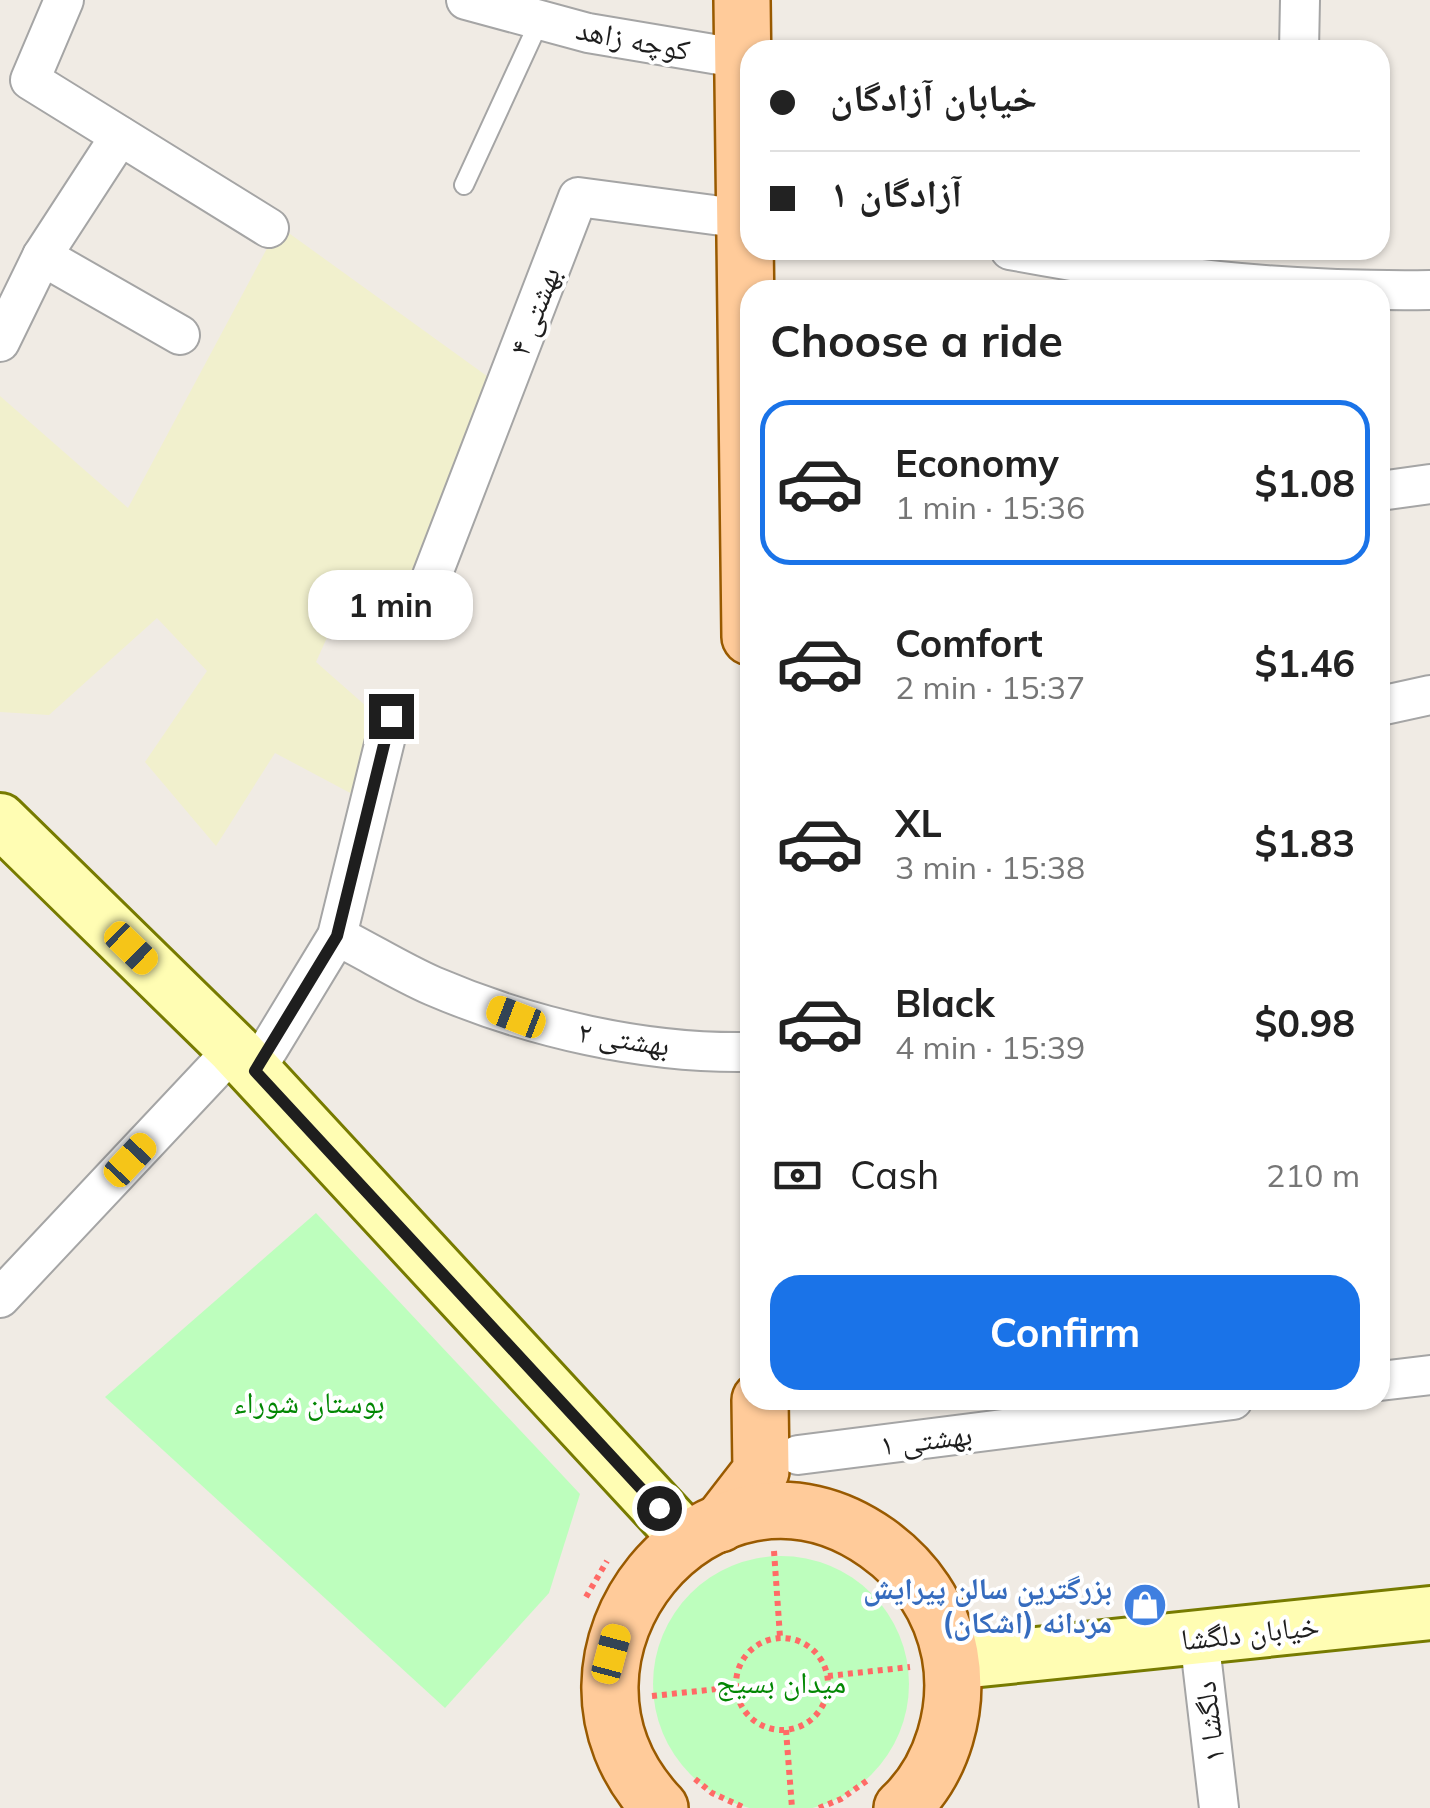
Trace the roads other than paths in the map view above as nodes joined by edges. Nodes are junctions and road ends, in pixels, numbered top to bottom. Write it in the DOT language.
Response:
graph roads {
  1 [pos="64,0"];
  2 [pos="466,0"];
  3 [pos="742,0"];
  4 [pos="779,0"];
  5 [pos="1300,0"];
  6 [pos="540,20"];
  7 [pos="756,40"];
  8 [pos="766,40"];
  9 [pos="1298,40"];
  10 [pos="740,52"];
  11 [pos="120,136"];
  12 [pos="464,185"];
  13 [pos="269,228"];
  14 [pos="740,229"];
  15 [pos="42,256"];
  16 [pos="1064,260"];
  17 [pos="1255,268"];
  18 [pos="1350,280"];
  19 [pos="1390,285"];
  20 [pos="1430,290"];
  21 [pos="180,335"];
  22 [pos="0,342"];
  23 [pos="1430,484"];
  24 [pos="1390,490"];
  25 [pos="430,581"];
  26 [pos="1430,695"];
  27 [pos="1390,704"];
  28 [pos="391,716"];
  29 [pos="0,822"];
  30 [pos="337,936"];
  31 [pos="740,1051"];
  32 [pos="245,1060"];
  33 [pos="0,1298"];
  34 [pos="1430,1375"];
  35 [pos="1390,1381"];
  36 [pos="760,1410"];
  37 [pos="798,1410"];
  38 [pos="1154,1410"];
  39 [pos="798,1455"];
  40 [pos="832,1521"];
  41 [pos="722,1540"];
  42 [pos="1430,1613"];
  43 [pos="1199,1637"];
  44 [pos="919,1667"];
  45 [pos="674,1790"];
  46 [pos="886,1793"];
  47 [pos="1219,1808"];
  1 -- 11 [label="street"];
  2 -- 6 [label="street, کوچه زاهد"];
  3 -- 7 [label="main road"];
  4 -- 8 [label="main road"];
  5 -- 9 [label="street"];
  6 -- 10 [label="street, کوچه زاهد"];
  6 -- 12 [label="lane"];
  11 -- 13 [label="street"];
  11 -- 15 [label="street"];
  14 -- 25 [label="street, بهشتی ۴"];
  15 -- 21 [label="street"];
  15 -- 22 [label="street"];
  16 -- 17 [label="street"];
  17 -- 18 [label="street"];
  19 -- 20 [label="street"];
  23 -- 24 [label="street"];
  26 -- 27 [label="street"];
  28 -- 30 [label="street"];
  29 -- 32 [label="main road"];
  30 -- 31 [label="street, بهشتی ۲"];
  30 -- 32 [label="street"];
  32 -- 33 [label="street"];
  32 -- 41 [label="main road"];
  34 -- 35 [label="street"];
  36 -- 41 [label="main road"];
  37 -- 39 [label="main road"];
  38 -- 39 [label="street, بهشتی ۱"];
  39 -- 40 [label="main road"];
  40 -- 41 [label="main road"];
  40 -- 44 [label="main road"];
  41 -- 45 [label="main road"];
  42 -- 43 [label="main road, خیابان دلگشا"];
  43 -- 44 [label="main road, خیابان دلگشا"];
  43 -- 47 [label="street, دلگشا ۱"];
  44 -- 46 [label="main road"];
}
